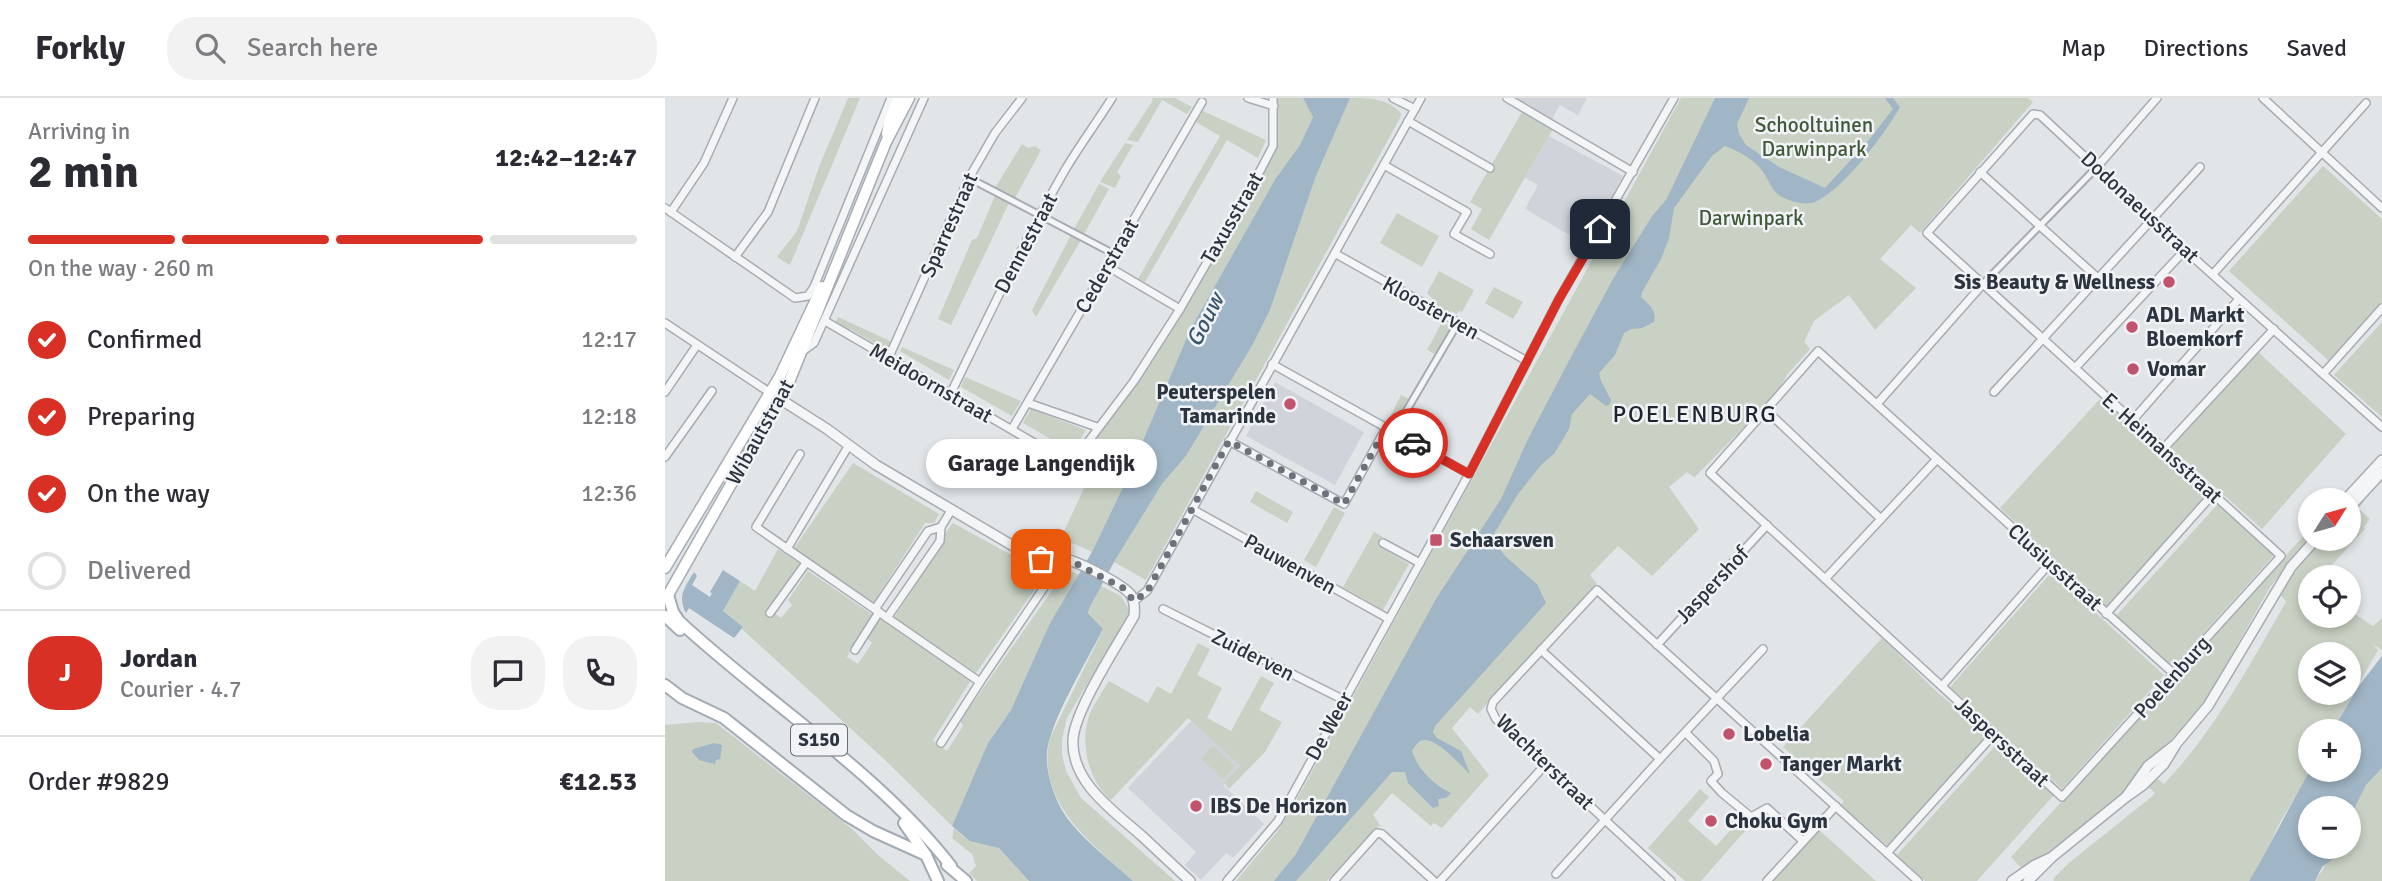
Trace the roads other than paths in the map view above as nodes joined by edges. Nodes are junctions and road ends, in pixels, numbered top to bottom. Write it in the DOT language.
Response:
graph roads {
  1 [pos="733,98"];
  2 [pos="815,98"];
  3 [pos="891,98"];
  4 [pos="924,98"];
  5 [pos="1022,98"];
  6 [pos="1112,98"];
  7 [pos="1248,98"];
  8 [pos="1393,98"];
  9 [pos="1421,98"];
  10 [pos="1507,98"];
  11 [pos="1674,98"];
  12 [pos="2157,98"];
  13 [pos="2264,98"];
  14 [pos="904,101"];
  15 [pos="1202,102"];
  16 [pos="1274,102"];
  17 [pos="2365,103"];
  18 [pos="1415,109"];
  19 [pos="1408,121"];
  20 [pos="911,124"];
  21 [pos="2321,153"];
  22 [pos="1384,166"];
  23 [pos="1490,167"];
  24 [pos="2097,167"];
  25 [pos="2200,167"];
  26 [pos="1633,172"];
  27 [pos="1980,172"];
  28 [pos="969,178"];
  29 [pos="2382,207"];
  30 [pos="668,210"];
  31 [pos="1040,214"];
  32 [pos="2153,220"];
  33 [pos="2040,226"];
  34 [pos="2185,250"];
  35 [pos="1114,254"];
  36 [pos="1336,254"];
  37 [pos="1490,254"];
  38 [pos="735,257"];
  39 [pos="836,262"];
  40 [pos="1107,266"];
  41 [pos="2213,274"];
  42 [pos="2099,279"];
  43 [pos="1983,284"];
  44 [pos="815,293"];
  45 [pos="2239,299"];
  46 [pos="2382,308"];
  47 [pos="1180,309"];
  48 [pos="825,321"];
  49 [pos="665,323"];
  50 [pos="1458,323"];
  51 [pos="2274,329"];
  52 [pos="2043,340"];
  53 [pos="697,345"];
  54 [pos="803,351"];
  55 [pos="888,359"];
  56 [pos="1527,361"];
  57 [pos="1272,364"];
  58 [pos="2075,368"];
  59 [pos="2323,374"];
  60 [pos="712,391"];
  61 [pos="665,392"];
  62 [pos="769,392"];
  63 [pos="1994,392"];
  64 [pos="950,395"];
  65 [pos="780,399"];
  66 [pos="1028,403"];
  67 [pos="1877,404"];
  68 [pos="1766,410"];
  69 [pos="2132,421"];
  70 [pos="1097,427"];
  71 [pos="1386,428"];
  72 [pos="2382,428"];
  73 [pos="1012,429"];
  74 [pos="1394,432"];
  75 [pos="1229,441"];
  76 [pos="849,445"];
  77 [pos="2163,449"];
  78 [pos="800,454"];
  79 [pos="665,457"];
  80 [pos="1937,459"];
  81 [pos="2382,460"];
  82 [pos="2382,472"];
  83 [pos="1469,474"];
  84 [pos="2356,488"];
  85 [pos="2213,494"];
  86 [pos="2361,495"];
  87 [pos="951,509"];
  88 [pos="1192,509"];
  89 [pos="1881,519"];
  90 [pos="1767,525"];
  91 [pos="941,527"];
  92 [pos="1383,543"];
  93 [pos="787,549"];
  94 [pos="2305,551"];
  95 [pos="2281,556"];
  96 [pos="1055,561"];
  97 [pos="806,563"];
  98 [pos="1420,563"];
  99 [pos="2050,563"];
  100 [pos="665,568"];
  101 [pos="1825,579"];
  102 [pos="669,595"];
  103 [pos="1134,601"];
  104 [pos="1163,609"];
  105 [pos="877,611"];
  106 [pos="770,613"];
  107 [pos="2106,614"];
  108 [pos="665,616"];
  109 [pos="887,618"];
  110 [pos="1389,619"];
  111 [pos="1657,645"];
  112 [pos="1763,649"];
  113 [pos="855,650"];
  114 [pos="1541,650"];
  115 [pos="2174,674"];
  116 [pos="980,682"];
  117 [pos="665,685"];
  118 [pos="1942,686"];
  119 [pos="1344,700"];
  120 [pos="1716,700"];
  121 [pos="1686,733"];
  122 [pos="1994,734"];
  123 [pos="941,743"];
  124 [pos="1660,759"];
  125 [pos="1545,765"];
  126 [pos="2062,797"];
  127 [pos="1836,806"];
  128 [pos="1604,820"];
  129 [pos="1803,841"];
  130 [pos="1887,853"];
  131 [pos="926,855"];
  132 [pos="2052,857"];
  133 [pos="951,866"];
  134 [pos="1556,874"];
  135 [pos="1663,874"];
  136 [pos="938,881"];
  137 [pos="966,881"];
  138 [pos="1190,881"];
  139 [pos="1227,881"];
  140 [pos="1334,881"];
  141 [pos="1434,881"];
  142 [pos="1440,881"];
  143 [pos="1656,881"];
  144 [pos="1671,881"];
  145 [pos="1767,881"];
  146 [pos="1918,881"];
  147 [pos="2013,881"];
  148 [pos="2028,881"];
  1 -- 30 [label="street"];
  2 -- 38 [label="street"];
  3 -- 44 [label="street, Wibautstraat"];
  4 -- 20 [label="street"];
  5 -- 28 [label="street, Sparrestraat"];
  6 -- 31 [label="street, Dennestraat"];
  7 -- 16 [label="street"];
  8 -- 18 [label="street"];
  9 -- 18 [label="street"];
  10 -- 26 [label="street"];
  11 -- 26 [label="street, De Weer"];
  12 -- 24 [label="street"];
  13 -- 21 [label="street"];
  14 -- 20 [label="street, Wibautstraat"];
  14 -- 39 [label="main road, Wibautstraat"];
  15 -- 35 [label="street, Cederstraat"];
  16 -- 47 [label="street, Taxusstraat"];
  17 -- 21 [label="street"];
  18 -- 19 [label="street"];
  19 -- 22 [label="street"];
  19 -- 23 [label="street"];
  20 -- 48 [label="street"];
  21 -- 29 [label="street"];
  21 -- 41 [label="street"];
  22 -- 36 [label="street"];
  22 -- 37 [label="street"];
  24 -- 27 [label="street, Dodonaeusstraat"];
  24 -- 32 [label="street, Dodonaeusstraat"];
  24 -- 33 [label="street"];
  25 -- 32 [label="street"];
  26 -- 56 [label="street, De Weer"];
  27 -- 33 [label="street"];
  27 -- 43 [label="street, E. Heimansstraat"];
  28 -- 31 [label="street"];
  28 -- 55 [label="street, Sparrestraat"];
  30 -- 38 [label="street"];
  31 -- 35 [label="street"];
  31 -- 64 [label="street, Dennestraat"];
  32 -- 34 [label="street, Dodonaeusstraat"];
  32 -- 42 [label="street"];
  33 -- 42 [label="street"];
  33 -- 43 [label="street"];
  34 -- 41 [label="street, Dodonaeusstraat"];
  34 -- 58 [label="street"];
  35 -- 40 [label="street, Cederstraat"];
  36 -- 50 [label="street, Kloosterven"];
  36 -- 57 [label="street"];
  38 -- 44 [label="street"];
  39 -- 44 [label="main road, Wibautstraat"];
  39 -- 54 [label="main road, Wibautstraat"];
  40 -- 47 [label="street"];
  40 -- 66 [label="street, Cederstraat"];
  41 -- 45 [label="street, Dodonaeusstraat"];
  42 -- 52 [label="street"];
  43 -- 52 [label="street, E. Heimansstraat"];
  43 -- 67 [label="street"];
  44 -- 62 [label="main road, Wibautstraat"];
  45 -- 51 [label="street, Dodonaeusstraat"];
  45 -- 69 [label="street"];
  46 -- 59 [label="street"];
  47 -- 70 [label="street, Taxusstraat"];
  48 -- 54 [label="street"];
  48 -- 55 [label="street, Meidoornstraat"];
  49 -- 53 [label="street"];
  50 -- 56 [label="street, Kloosterven"];
  50 -- 74 [label="street"];
  51 -- 59 [label="street, Dodonaeusstraat"];
  51 -- 77 [label="street"];
  52 -- 58 [label="street, E. Heimansstraat"];
  52 -- 63 [label="street"];
  53 -- 61 [label="street"];
  53 -- 62 [label="street"];
  54 -- 65 [label="main road, Wibautstraat"];
  55 -- 64 [label="street, Meidoornstraat"];
  56 -- 83 [label="street, De Weer"];
  57 -- 71 [label="street"];
  57 -- 75 [label="street"];
  58 -- 69 [label="street, E. Heimansstraat"];
  59 -- 72 [label="street, Dodonaeusstraat"];
  60 -- 79 [label="street"];
  62 -- 65 [label="street"];
  62 -- 100 [label="main road, Wibautstraat"];
  64 -- 73 [label="street, Meidoornstraat"];
  65 -- 76 [label="street"];
  65 -- 102 [label="main road, Wibautstraat"];
  66 -- 70 [label="street"];
  66 -- 73 [label="street, Cederstraat"];
  67 -- 68 [label="street, Clusiusstraat"];
  67 -- 80 [label="street, Clusiusstraat"];
  68 -- 89 [label="street"];
  68 -- 90 [label="street, Jaspersstraat"];
  69 -- 77 [label="street, E. Heimansstraat"];
  70 -- 73 [label="street, Meidoornstraat"];
  71 -- 74 [label="street"];
  71 -- 75 [label="street"];
  74 -- 83 [label="street"];
  75 -- 88 [label="street"];
  76 -- 87 [label="street"];
  76 -- 93 [label="street"];
  77 -- 85 [label="street, E. Heimansstraat"];
  78 -- 93 [label="street"];
  80 -- 89 [label="street"];
  80 -- 99 [label="street, Clusiusstraat"];
  81 -- 84 [label="street"];
  82 -- 86 [label="street"];
  83 -- 98 [label="street, De Weer"];
  85 -- 95 [label="street, E. Heimansstraat"];
  85 -- 107 [label="street"];
  87 -- 91 [label="street"];
  87 -- 96 [label="street"];
  88 -- 103 [label="street"];
  88 -- 110 [label="street, Pauwenven"];
  89 -- 101 [label="street"];
  90 -- 101 [label="street, Jaspersstraat"];
  90 -- 111 [label="street, Jaspershof"];
  91 -- 105 [label="street"];
  91 -- 109 [label="street"];
  92 -- 98 [label="street"];
  93 -- 97 [label="street"];
  94 -- 132 [label="street, Poelenburg"];
  95 -- 115 [label="street, Poelenburg"];
  96 -- 103 [label="street"];
  96 -- 116 [label="street"];
  97 -- 105 [label="street"];
  97 -- 106 [label="street"];
  98 -- 110 [label="street, De Weer"];
  99 -- 107 [label="street, Clusiusstraat"];
  99 -- 118 [label="street, Jaspersstraat"];
  101 -- 118 [label="street, Jaspersstraat"];
  102 -- 133 [label="main road, S150"];
  103 -- 138 [label="street"];
  104 -- 119 [label="street, Zuiderven"];
  105 -- 109 [label="street"];
  105 -- 113 [label="street"];
  107 -- 115 [label="street, Clusiusstraat"];
  108 -- 131 [label="main road, S150"];
  109 -- 116 [label="street"];
  110 -- 119 [label="street, De Weer"];
  111 -- 114 [label="street"];
  111 -- 120 [label="street"];
  112 -- 120 [label="street"];
  114 -- 124 [label="street"];
  114 -- 125 [label="street, Wachterstraat"];
  115 -- 126 [label="street, Poelenburg"];
  116 -- 123 [label="street"];
  117 -- 131 [label="main road, S150"];
  118 -- 122 [label="street, Jaspersstraat"];
  119 -- 139 [label="street, De Weer"];
  120 -- 121 [label="street"];
  120 -- 127 [label="street"];
  121 -- 124 [label="street"];
  121 -- 129 [label="street"];
  122 -- 126 [label="street, Jaspersstraat"];
  122 -- 130 [label="street"];
  124 -- 128 [label="street"];
  125 -- 128 [label="street, Wachterstraat"];
  125 -- 142 [label="street"];
  127 -- 129 [label="street"];
  127 -- 130 [label="street"];
  128 -- 134 [label="street, Wachterstraat"];
  128 -- 135 [label="street, Wachterstraat"];
  129 -- 145 [label="street"];
  130 -- 146 [label="street"];
  131 -- 133 [label="main road, S150"];
  131 -- 136 [label="main road, S150"];
  132 -- 147 [label="street, Poelenburg"];
  132 -- 148 [label="street, Poelenburg"];
  133 -- 137 [label="main road, S150"];
  135 -- 143 [label="street"];
  135 -- 144 [label="street, Wachterstraat"];
  140 -- 141 [label="street"];
}
